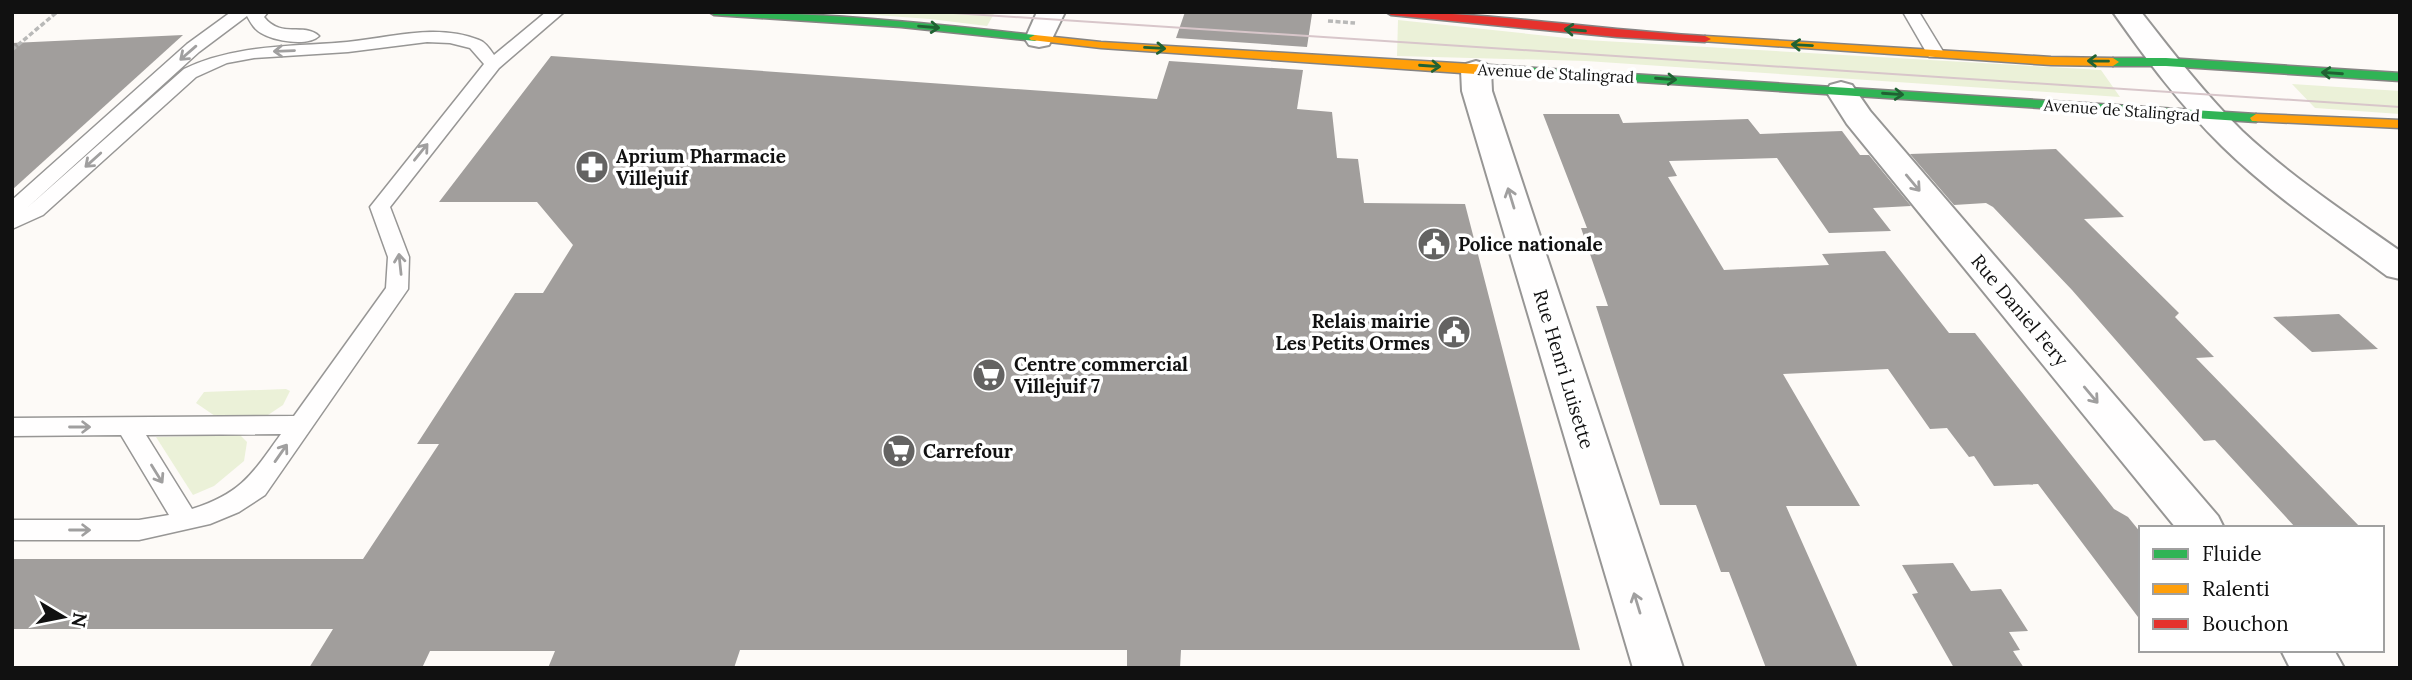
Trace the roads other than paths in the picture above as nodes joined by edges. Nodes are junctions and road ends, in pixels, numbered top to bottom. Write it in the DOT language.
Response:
graph roads {
  1 [pos="243,12"];
  2 [pos="260,12"];
  3 [pos="556,12"];
  4 [pos="714,12"];
  5 [pos="1051,12"];
  6 [pos="1391,12"];
  7 [pos="1911,12"];
  8 [pos="2127,12"];
  9 [pos="1472,15"];
  10 [pos="425,38"];
  11 [pos="1039,39"];
  12 [pos="1934,53"];
  13 [pos="2166,62"];
  14 [pos="493,64"];
  15 [pos="1476,70"];
  16 [pos="2400,77"];
  17 [pos="1841,91"];
  18 [pos="2210,116"];
  19 [pos="2400,124"];
  20 [pos="12,211"];
  21 [pos="12,223"];
  22 [pos="2400,268"];
  23 [pos="300,425"];
  24 [pos="129,427"];
  25 [pos="12,428"];
  26 [pos="186,521"];
  27 [pos="2200,526"];
  28 [pos="12,530"];
  29 [pos="2307,652"];
  30 [pos="1658,668"];
  31 [pos="2319,668"];
  1 -- 20 [label="lane, one-way"];
  2 -- 10 [label="lane"];
  3 -- 14 [label="lane"];
  4 -- 11 [label="main road, Avenue de Stalingrad, one-way"];
  5 -- 11 [label="street"];
  6 -- 9 [label="main road"];
  7 -- 12 [label="lane"];
  8 -- 13 [label="street"];
  12 -- 9 [label="main road, one-way"];
  10 -- 14 [label="lane"];
  10 -- 21 [label="lane, one-way"];
  11 -- 15 [label="main road, Avenue de Stalingrad, one-way"];
  13 -- 12 [label="main road, one-way"];
  16 -- 13 [label="main road, one-way"];
  13 -- 18 [label="street"];
  23 -- 14 [label="lane, one-way"];
  15 -- 17 [label="main road, Avenue de Stalingrad, one-way"];
  30 -- 15 [label="street, Rue Henri Luisette, one-way"];
  17 -- 18 [label="main road, Avenue de Stalingrad, one-way"];
  17 -- 27 [label="street, Rue Daniel Fery, one-way"];
  18 -- 19 [label="main road, Avenue de Stalingrad"];
  18 -- 22 [label="street"];
  23 -- 24 [label="lane"];
  26 -- 23 [label="lane, one-way"];
  25 -- 24 [label="lane, one-way"];
  24 -- 26 [label="lane, one-way"];
  28 -- 26 [label="lane, one-way"];
  29 -- 31 [label="street"];
}
